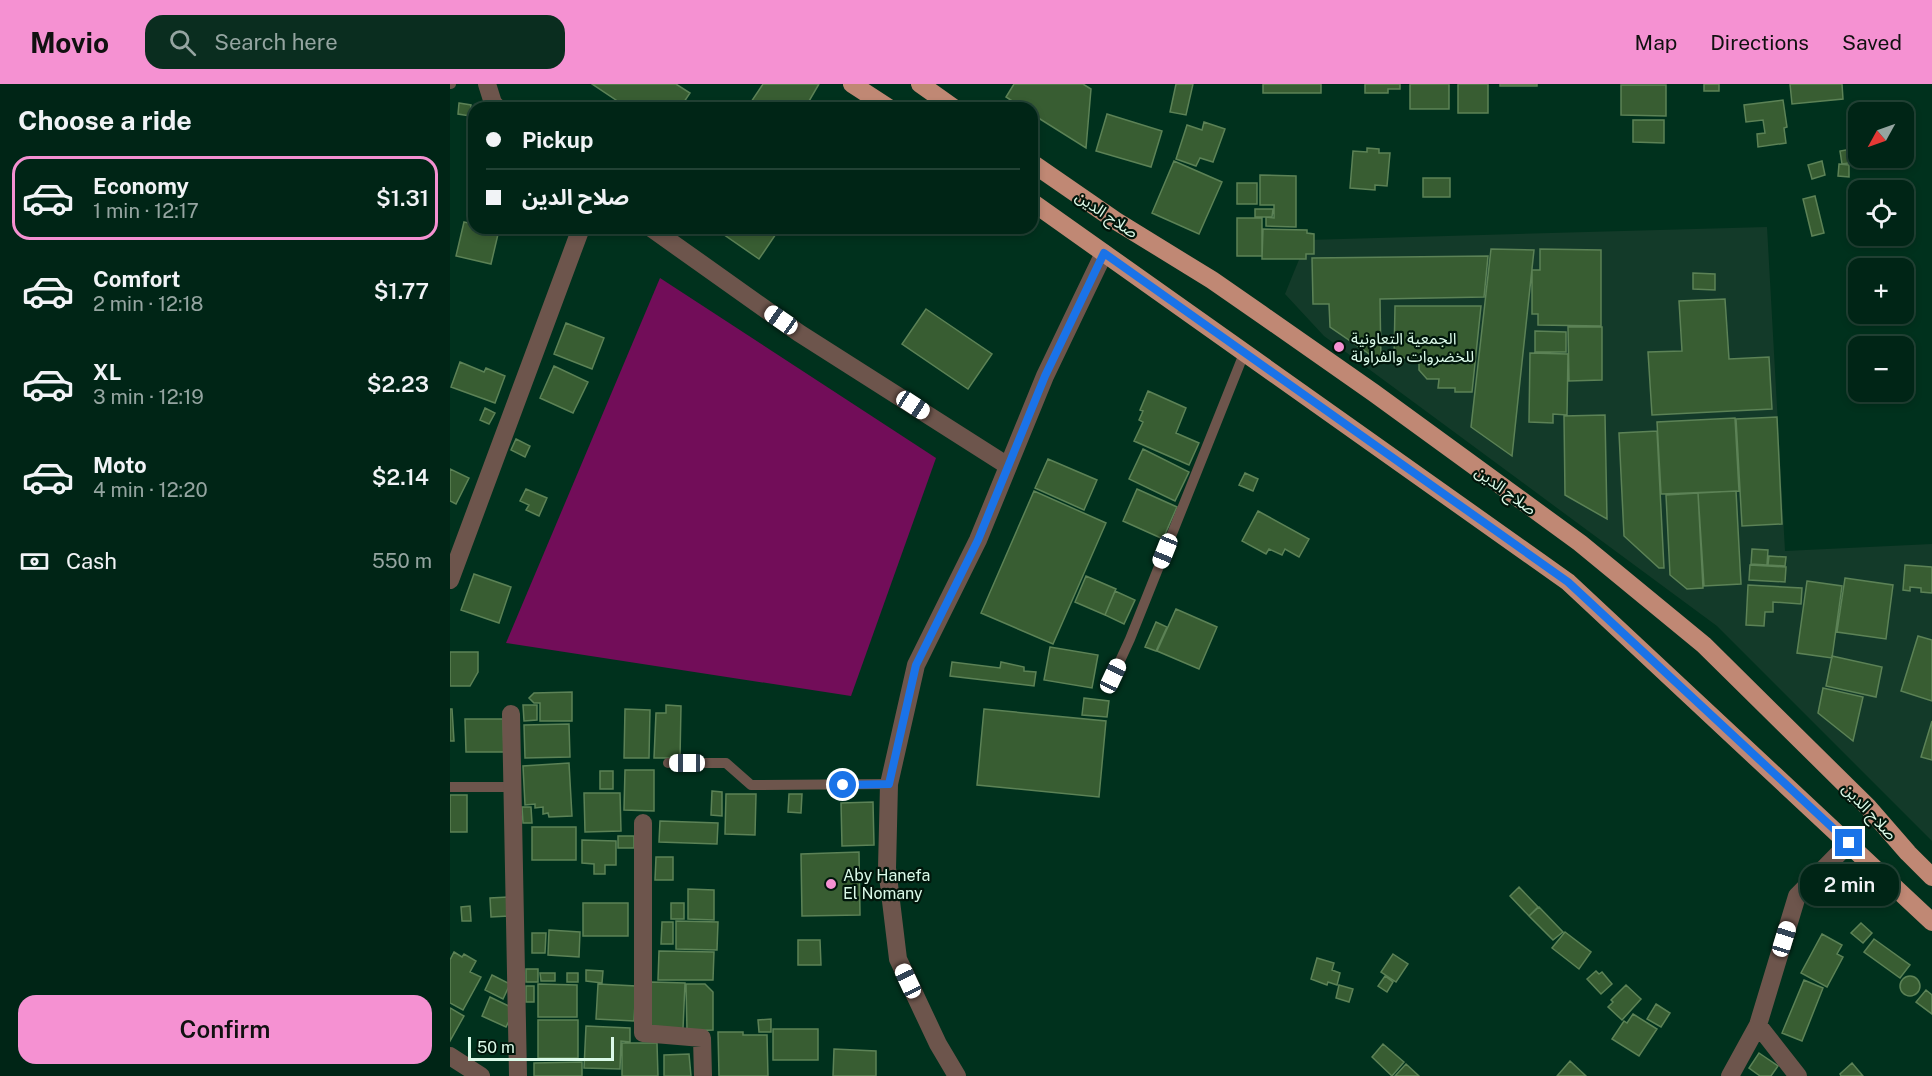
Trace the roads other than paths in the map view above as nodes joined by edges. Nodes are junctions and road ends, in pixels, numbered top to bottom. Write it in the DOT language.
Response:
graph roads {
  1 [pos="486,84"];
  2 [pos="852,84"];
  3 [pos="920,84"];
  4 [pos="493,102"];
  5 [pos="880,102"];
  6 [pos="946,102"];
  7 [pos="1038,167"];
  8 [pos="1038,206"];
  9 [pos="579,234"];
  10 [pos="659,234"];
  11 [pos="1104,253"];
  12 [pos="1245,351"];
  13 [pos="1008,466"];
  14 [pos="450,580"];
  15 [pos="1113,676"];
  16 [pos="511,714"];
  17 [pos="668,763"];
  18 [pos="889,784"];
  19 [pos="450,787"];
  20 [pos="513,787"];
  21 [pos="643,823"];
  22 [pos="1849,843"];
  23 [pos="1932,877"];
  24 [pos="1932,922"];
  25 [pos="1758,1025"];
  26 [pos="450,1056"];
  27 [pos="481,1076"];
  28 [pos="518,1076"];
  29 [pos="703,1076"];
  30 [pos="957,1076"];
  31 [pos="1730,1076"];
  32 [pos="1798,1076"];
  1 -- 4 [label="street"];
  2 -- 5 [label="highway"];
  3 -- 6 [label="highway"];
  7 -- 23 [label="highway, صلاح الدين"];
  8 -- 11 [label="highway, صلاح الدين"];
  9 -- 14 [label="street"];
  10 -- 13 [label="street"];
  11 -- 12 [label="highway, صلاح الدين"];
  11 -- 13 [label="street"];
  12 -- 15 [label="lane"];
  12 -- 22 [label="highway, صلاح الدين"];
  13 -- 18 [label="street"];
  16 -- 20 [label="street"];
  17 -- 18 [label="lane"];
  18 -- 30 [label="street"];
  19 -- 20 [label="lane"];
  20 -- 28 [label="street"];
  21 -- 29 [label="street"];
  22 -- 24 [label="highway, صلاح الدين"];
  22 -- 25 [label="street"];
  25 -- 31 [label="street"];
  25 -- 32 [label="street"];
  26 -- 27 [label="street"];
}
